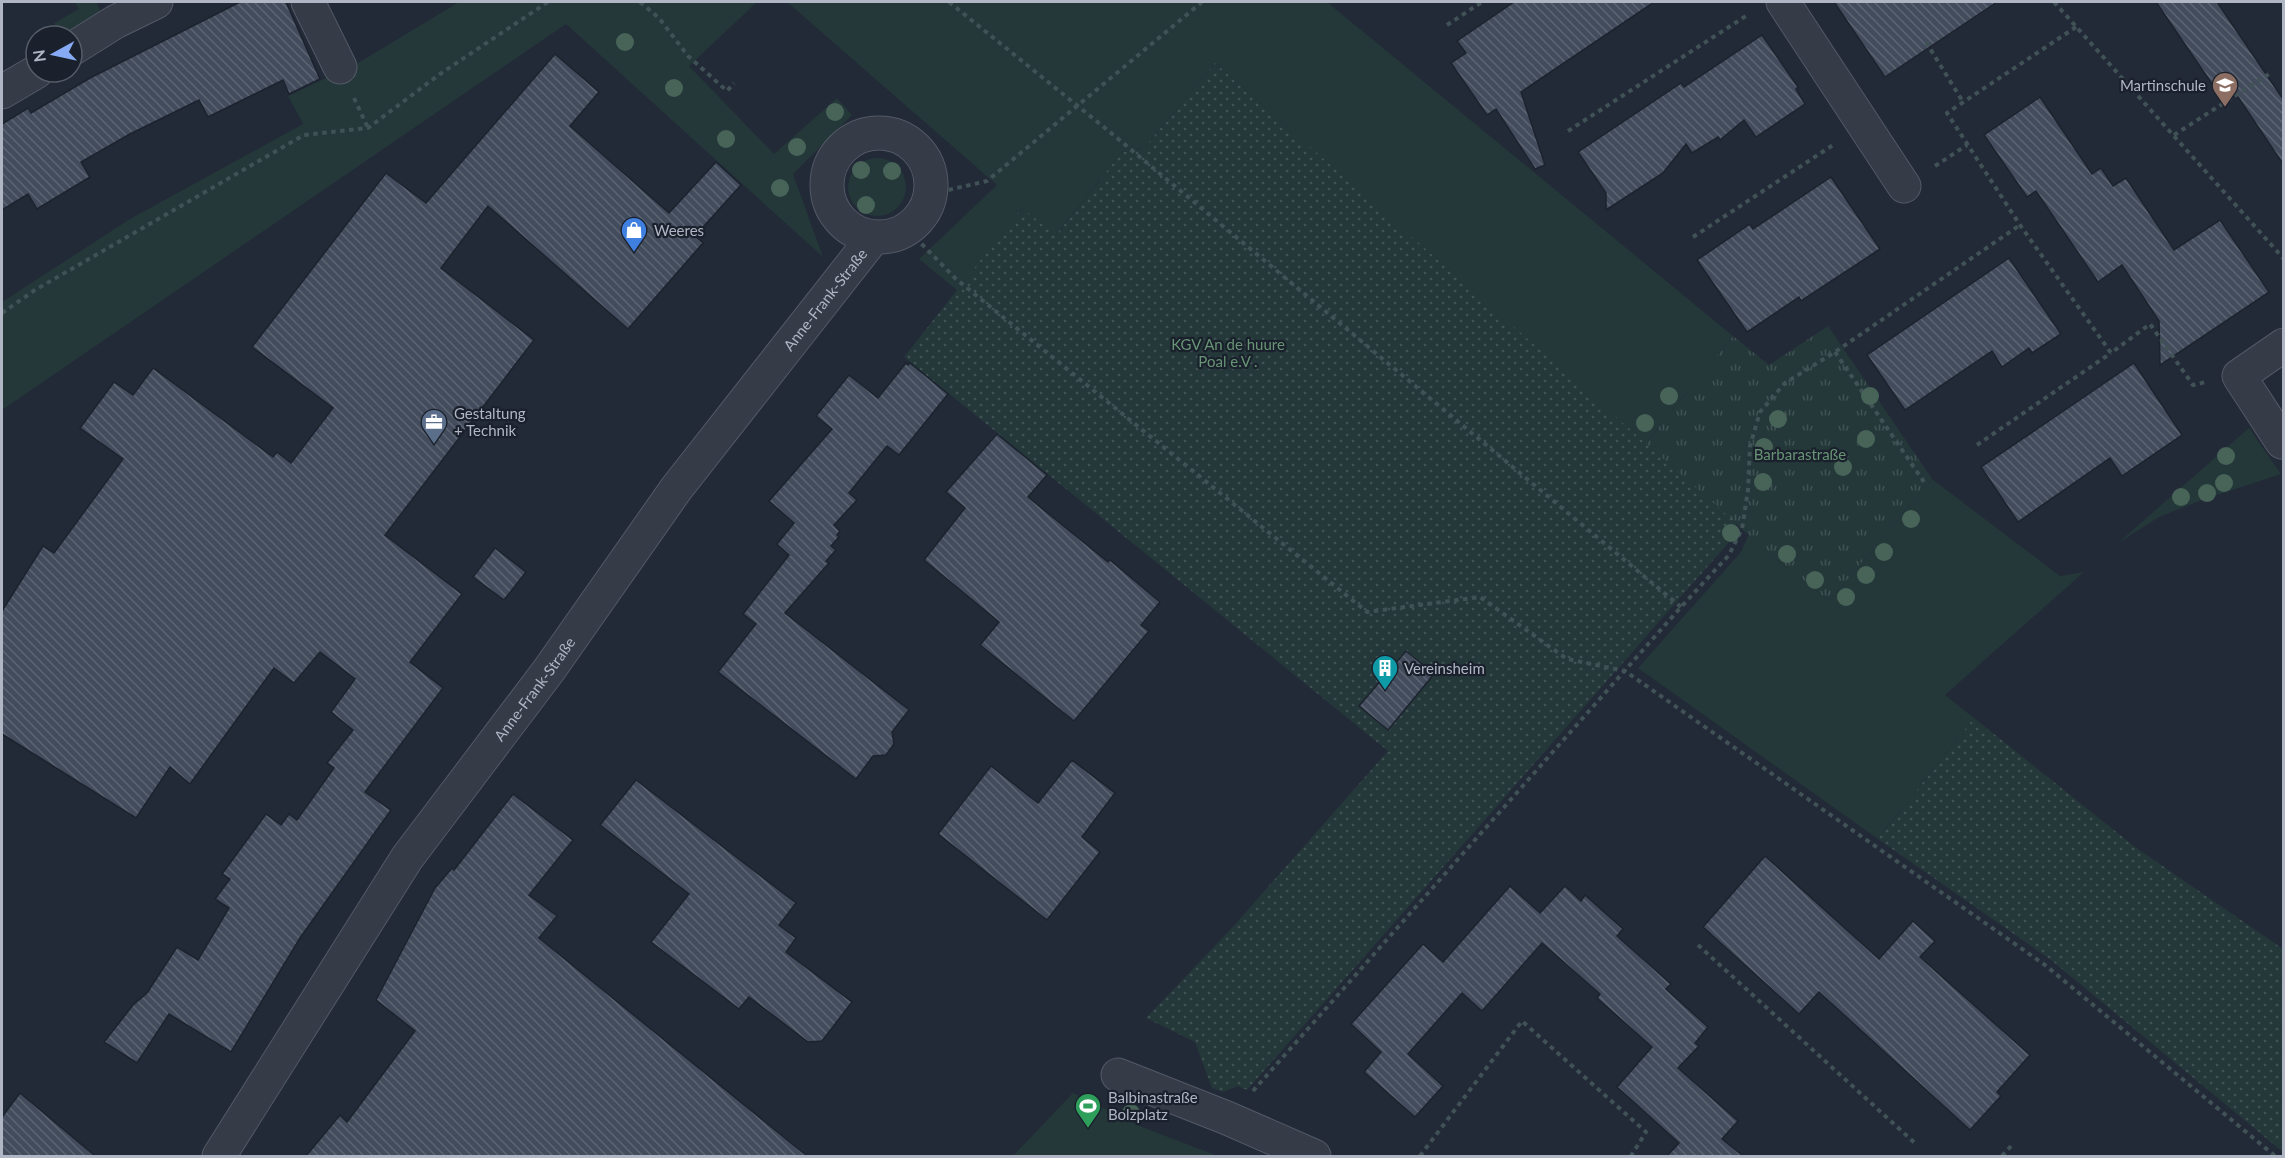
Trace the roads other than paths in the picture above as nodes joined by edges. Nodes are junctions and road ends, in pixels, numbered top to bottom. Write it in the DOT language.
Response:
graph roads {
  1 [pos="156,2"];
  2 [pos="308,2"];
  3 [pos="1770,5"];
  4 [pos="84,42"];
  5 [pos="340,67"];
  6 [pos="24,79"];
  7 [pos="2,92"];
  8 [pos="1904,186"];
  9 [pos="873,238"];
  10 [pos="2283,345"];
  11 [pos="2283,441"];
  12 [pos="1118,1075"];
  13 [pos="219,1156"];
  14 [pos="1314,1156"];
  1 -- 4 [label="street"];
  2 -- 5 [label="street"];
  3 -- 8 [label="street"];
  6 -- 7 [label="street"];
  9 -- 9 [label="street, Anne-Frank-Straße"];
  9 -- 13 [label="street, Anne-Frank-Straße"];
  10 -- 11 [label="street"];
  12 -- 14 [label="street"];
}
